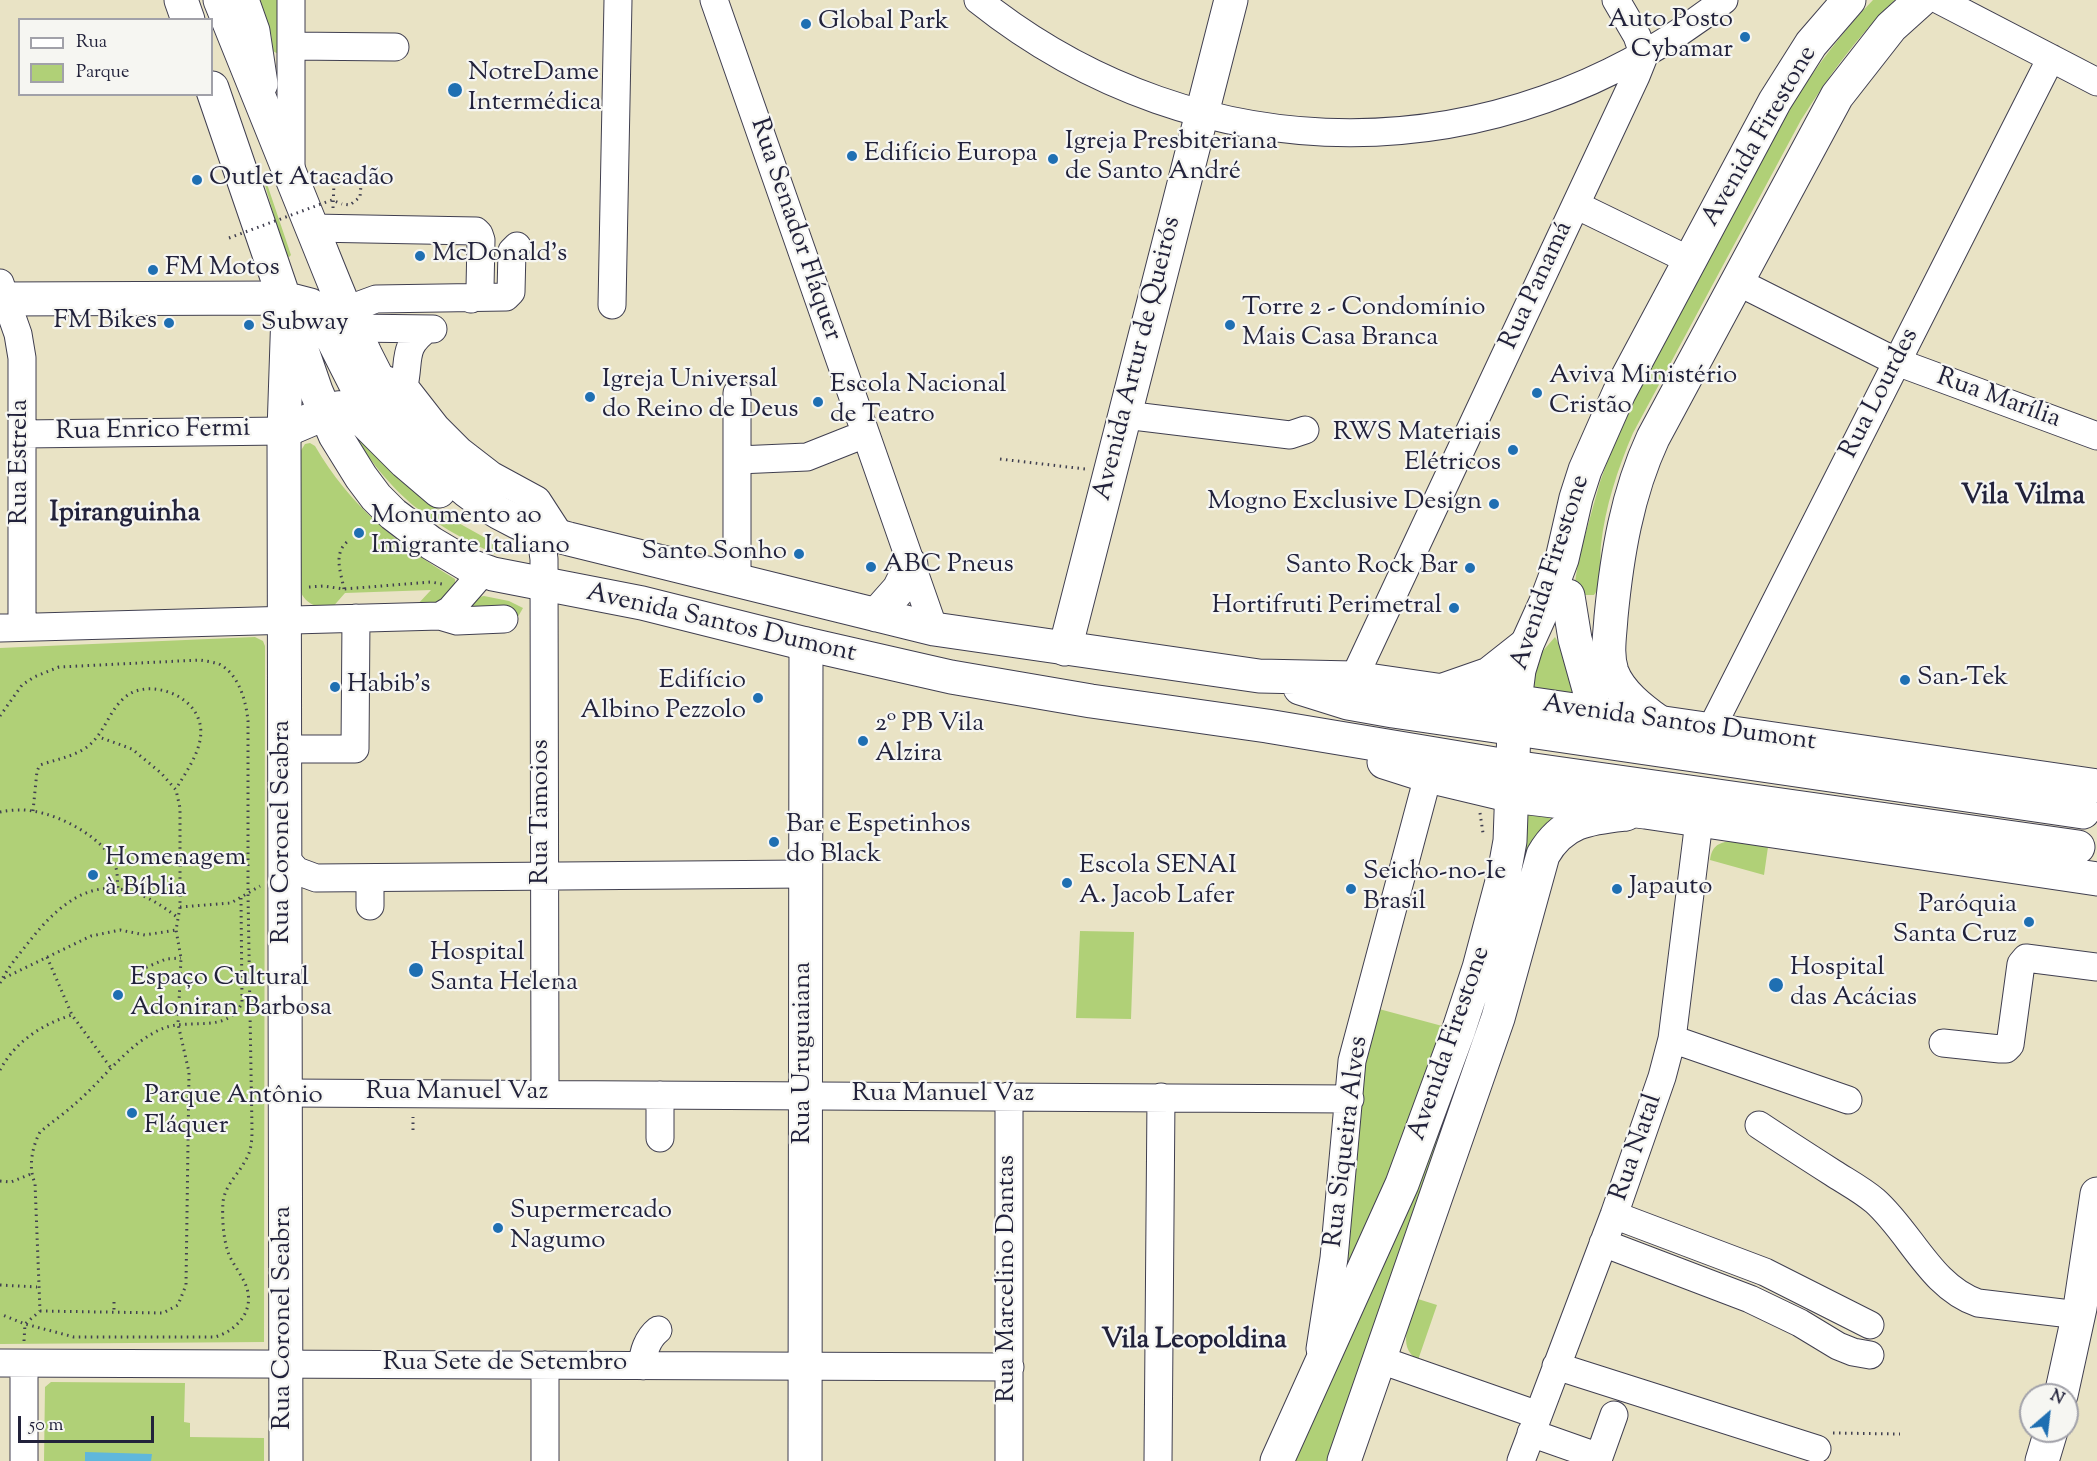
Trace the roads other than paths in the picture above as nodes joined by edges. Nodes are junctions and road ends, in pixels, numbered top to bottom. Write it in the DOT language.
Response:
graph roads {
  1 [pos="181,0"];
  2 [pos="220,0"];
  3 [pos="242,0"];
  4 [pos="291,0"];
  5 [pos="618,0"];
  6 [pos="714,0"];
  7 [pos="978,0"];
  8 [pos="1231,0"];
  9 [pos="1616,0"];
  10 [pos="1724,0"];
  11 [pos="1849,0"];
  12 [pos="1921,0"];
  13 [pos="1938,0"];
  14 [pos="187,18"];
  15 [pos="351,32"];
  16 [pos="291,38"];
  17 [pos="395,47"];
  18 [pos="1644,56"];
  19 [pos="2051,58"];
  20 [pos="2097,82"];
  21 [pos="213,91"];
  22 [pos="266,112"];
  23 [pos="1202,114"];
  24 [pos="291,176"];
  25 [pos="1576,205"];
  26 [pos="317,239"];
  27 [pos="517,246"];
  28 [pos="1691,261"];
  29 [pos="1737,282"];
  30 [pos="2,294"];
  31 [pos="471,299"];
  32 [pos="286,305"];
  33 [pos="612,305"];
  34 [pos="349,319"];
  35 [pos="11,358"];
  36 [pos="1897,362"];
  37 [pos="390,381"];
  38 [pos="737,393"];
  39 [pos="324,413"];
  40 [pos="1125,414"];
  41 [pos="1305,430"];
  42 [pos="284,431"];
  43 [pos="22,434"];
  44 [pos="865,434"];
  45 [pos="2097,436"];
  46 [pos="386,441"];
  47 [pos="738,460"];
  48 [pos="486,506"];
  49 [pos="549,534"];
  50 [pos="1562,559"];
  51 [pos="911,565"];
  52 [pos="484,571"];
  53 [pos="737,580"];
  54 [pos="544,585"];
  55 [pos="1614,587"];
  56 [pos="799,596"];
  57 [pos="1568,596"];
  58 [pos="284,607"];
  59 [pos="876,615"];
  60 [pos="440,616"];
  61 [pos="356,618"];
  62 [pos="504,619"];
  63 [pos="11,628"];
  64 [pos="934,629"];
  65 [pos="806,644"];
  66 [pos="1527,644"];
  67 [pos="1065,649"];
  68 [pos="1259,676"];
  69 [pos="951,677"];
  70 [pos="1354,678"];
  71 [pos="1443,690"];
  72 [pos="1036,691"];
  73 [pos="1515,715"];
  74 [pos="1659,722"];
  75 [pos="1599,727"];
  76 [pos="1711,729"];
  77 [pos="1306,733"];
  78 [pos="284,749"];
  79 [pos="1428,776"];
  80 [pos="1513,782"];
  81 [pos="1639,798"];
  82 [pos="2087,813"];
  83 [pos="1699,821"];
  84 [pos="2055,873"];
  85 [pos="805,874"];
  86 [pos="543,876"];
  87 [pos="370,878"];
  88 [pos="2097,879"];
  89 [pos="292,883"];
  90 [pos="370,906"];
  91 [pos="2097,967"];
  92 [pos="1672,1039"];
  93 [pos="1943,1043"];
  94 [pos="285,1093"];
  95 [pos="545,1094"];
  96 [pos="660,1095"];
  97 [pos="805,1095"];
  98 [pos="1009,1096"];
  99 [pos="1161,1097"];
  100 [pos="1350,1099"];
  101 [pos="1848,1100"];
  102 [pos="1759,1125"];
  103 [pos="660,1138"];
  104 [pos="2097,1194"];
  105 [pos="1614,1215"];
  106 [pos="1603,1243"];
  107 [pos="2085,1312"];
  108 [pos="1870,1325"];
  109 [pos="658,1330"];
  110 [pos="1870,1356"];
  111 [pos="1378,1359"];
  112 [pos="12,1364"];
  113 [pos="285,1364"];
  114 [pos="546,1365"];
  115 [pos="643,1366"];
  116 [pos="804,1366"];
  117 [pos="1556,1366"];
  118 [pos="1010,1367"];
  119 [pos="1317,1371"];
  120 [pos="2064,1383"];
  121 [pos="1614,1414"];
  122 [pos="1535,1424"];
  123 [pos="2047,1443"];
  124 [pos="1817,1449"];
  125 [pos="24,1461"];
  126 [pos="286,1461"];
  127 [pos="545,1461"];
  128 [pos="805,1461"];
  129 [pos="1009,1461"];
  130 [pos="1158,1461"];
  131 [pos="1277,1461"];
  132 [pos="1344,1461"];
  133 [pos="1521,1461"];
  134 [pos="2042,1461"];
  1 -- 14 [label="main road"];
  2 -- 22 [label="main road"];
  3 -- 22 [label="main road"];
  4 -- 16 [label="street"];
  5 -- 33 [label="street"];
  6 -- 44 [label="street, Rua Senador Fláquer"];
  7 -- 23 [label="street"];
  8 -- 23 [label="main road, Avenida Artur de Queirós"];
  9 -- 18 [label="street"];
  10 -- 18 [label="street"];
  11 -- 28 [label="main road, Avenida Firestone"];
  12 -- 29 [label="main road, Avenida Firestone"];
  13 -- 19 [label="street"];
  15 -- 16 [label="street"];
  16 -- 17 [label="street"];
  16 -- 24 [label="street"];
  18 -- 23 [label="street"];
  18 -- 25 [label="street, Rua Panamá"];
  19 -- 20 [label="street"];
  19 -- 36 [label="street, Rua Lourdes"];
  21 -- 32 [label="main road, Avenida Santos Dumont"];
  22 -- 24 [label="main road, Avenida Santos Dumont"];
  23 -- 40 [label="main road, Avenida Artur de Queirós"];
  24 -- 26 [label="main road, Avenida Santos Dumont"];
  25 -- 28 [label="street"];
  25 -- 70 [label="street, Rua Panamá"];
  26 -- 31 [label="street"];
  26 -- 34 [label="main road, Avenida Santos Dumont"];
  27 -- 31 [label="street"];
  28 -- 50 [label="main road, Avenida Firestone"];
  29 -- 36 [label="street, Rua Marília"];
  29 -- 55 [label="main road, Avenida Firestone"];
  30 -- 32 [label="main road"];
  30 -- 35 [label="street, Rua Estrela"];
  31 -- 34 [label="street"];
  32 -- 39 [label="main road, Avenida Santos Dumont"];
  32 -- 42 [label="main road, Rua Coronel Seabra"];
  32 -- 46 [label="main road"];
  34 -- 37 [label="main road, Avenida Santos Dumont"];
  34 -- 37 [label="street"];
  35 -- 43 [label="street, Rua Estrela"];
  36 -- 45 [label="street, Rua Marília"];
  36 -- 76 [label="street, Rua Lourdes"];
  37 -- 48 [label="main road, Avenida Santos Dumont"];
  37 -- 49 [label="street, Rua Tamoios"];
  38 -- 47 [label="street"];
  39 -- 42 [label="main road"];
  39 -- 46 [label="main road"];
  39 -- 52 [label="main road, Avenida Santos Dumont"];
  40 -- 41 [label="street"];
  40 -- 67 [label="main road, Avenida Artur de Queirós"];
  42 -- 43 [label="street, Rua Enrico Fermi"];
  42 -- 58 [label="main road, Rua Coronel Seabra"];
  43 -- 63 [label="street, Rua Estrela"];
  44 -- 47 [label="street"];
  44 -- 51 [label="street, Rua Senador Fláquer"];
  46 -- 48 [label="main road"];
  47 -- 53 [label="street"];
  48 -- 49 [label="main road, Avenida Santos Dumont"];
  49 -- 53 [label="main road, Avenida Santos Dumont"];
  49 -- 54 [label="street, Rua Tamoios"];
  50 -- 57 [label="main road"];
  50 -- 66 [label="main road, Avenida Firestone"];
  51 -- 59 [label="main road"];
  51 -- 64 [label="street, Rua Senador Fláquer"];
  52 -- 54 [label="main road, Avenida Santos Dumont"];
  52 -- 60 [label="street"];
  53 -- 56 [label="main road, Avenida Santos Dumont"];
  54 -- 65 [label="main road, Avenida Santos Dumont"];
  54 -- 86 [label="street, Rua Tamoios"];
  55 -- 57 [label="main road"];
  55 -- 74 [label="main road, Avenida Firestone"];
  56 -- 59 [label="main road, Avenida Santos Dumont"];
  56 -- 65 [label="main road, Rua Uruguaiana"];
  57 -- 75 [label="main road"];
  58 -- 61 [label="street"];
  58 -- 63 [label="street"];
  58 -- 78 [label="main road, Rua Coronel Seabra"];
  59 -- 64 [label="main road, Avenida Santos Dumont"];
  60 -- 61 [label="street"];
  60 -- 62 [label="street"];
  61 -- 78 [label="street"];
  64 -- 67 [label="main road, Avenida Santos Dumont"];
  64 -- 69 [label="main road"];
  65 -- 69 [label="main road, Avenida Santos Dumont"];
  65 -- 85 [label="main road, Rua Uruguaiana"];
  66 -- 71 [label="main road"];
  66 -- 73 [label="main road, Avenida Firestone"];
  67 -- 68 [label="main road, Avenida Santos Dumont"];
  67 -- 72 [label="main road, Avenida Artur de Queirós"];
  68 -- 70 [label="main road, Avenida Santos Dumont"];
  68 -- 73 [label="main road, Avenida Santos Dumont"];
  69 -- 72 [label="main road, Avenida Santos Dumont"];
  70 -- 71 [label="main road, Avenida Santos Dumont"];
  71 -- 73 [label="main road, Avenida Santos Dumont"];
  72 -- 77 [label="main road, Avenida Santos Dumont"];
  73 -- 75 [label="main road, Avenida Santos Dumont"];
  73 -- 80 [label="main road, Avenida Firestone"];
  74 -- 75 [label="main road, Avenida Santos Dumont"];
  74 -- 76 [label="main road, Avenida Santos Dumont"];
  75 -- 81 [label="main road"];
  75 -- 82 [label="main road, Avenida Santos Dumont"];
  76 -- 82 [label="main road, Avenida Santos Dumont"];
  77 -- 79 [label="main road, Avenida Santos Dumont"];
  77 -- 80 [label="main road, Avenida Santos Dumont"];
  78 -- 89 [label="main road, Rua Coronel Seabra"];
  79 -- 80 [label="main road, Avenida Santos Dumont"];
  79 -- 100 [label="street, Rua Siqueira Alves"];
  80 -- 81 [label="main road, Avenida Santos Dumont"];
  80 -- 119 [label="main road, Avenida Firestone"];
  81 -- 82 [label="main road, Avenida Santos Dumont"];
  81 -- 83 [label="main road, Avenida Santos Dumont"];
  81 -- 111 [label="main road, Avenida Firestone"];
  82 -- 84 [label="main road"];
  83 -- 84 [label="main road, Avenida Santos Dumont"];
  83 -- 92 [label="street, Rua Natal"];
  84 -- 88 [label="main road, Avenida Santos Dumont"];
  85 -- 86 [label="street"];
  85 -- 97 [label="main road, Rua Uruguaiana"];
  86 -- 87 [label="street"];
  86 -- 95 [label="street, Rua Tamoios"];
  87 -- 89 [label="street"];
  87 -- 90 [label="street"];
  89 -- 94 [label="main road, Rua Coronel Seabra"];
  91 -- 93 [label="street"];
  92 -- 101 [label="street"];
  92 -- 105 [label="street, Rua Natal"];
  94 -- 95 [label="street, Rua Manuel Vaz"];
  94 -- 113 [label="main road, Rua Coronel Seabra"];
  95 -- 96 [label="street, Rua Manuel Vaz"];
  96 -- 97 [label="street, Rua Manuel Vaz"];
  96 -- 103 [label="street"];
  97 -- 98 [label="street, Rua Manuel Vaz"];
  97 -- 116 [label="main road, Rua Uruguaiana"];
  98 -- 99 [label="street, Rua Manuel Vaz"];
  98 -- 118 [label="street, Rua Marcelino Dantas"];
  99 -- 100 [label="street, Rua Manuel Vaz"];
  99 -- 130 [label="street"];
  100 -- 119 [label="street, Rua Siqueira Alves"];
  102 -- 107 [label="street"];
  104 -- 107 [label="main road"];
  105 -- 106 [label="street, Rua Natal"];
  105 -- 108 [label="street"];
  106 -- 110 [label="street"];
  106 -- 117 [label="street, Rua Natal"];
  107 -- 120 [label="main road"];
  109 -- 115 [label="street"];
  111 -- 122 [label="street"];
  111 -- 132 [label="main road, Avenida Firestone"];
  112 -- 113 [label="street, Rua Sete de Setembro"];
  112 -- 125 [label="street"];
  113 -- 114 [label="street, Rua Sete de Setembro"];
  113 -- 126 [label="main road, Rua Coronel Seabra"];
  114 -- 115 [label="street, Rua Sete de Setembro"];
  114 -- 127 [label="street"];
  115 -- 116 [label="street, Rua Sete de Setembro"];
  116 -- 118 [label="street, Rua Sete de Setembro"];
  116 -- 128 [label="main road, Rua Uruguaiana"];
  117 -- 122 [label="street, Rua Natal"];
  117 -- 124 [label="street"];
  118 -- 129 [label="street, Rua Marcelino Dantas"];
  119 -- 131 [label="main road, Avenida Firestone"];
  121 -- 122 [label="street"];
  122 -- 133 [label="street, Rua Natal"];
  123 -- 134 [label="main road"];
}
